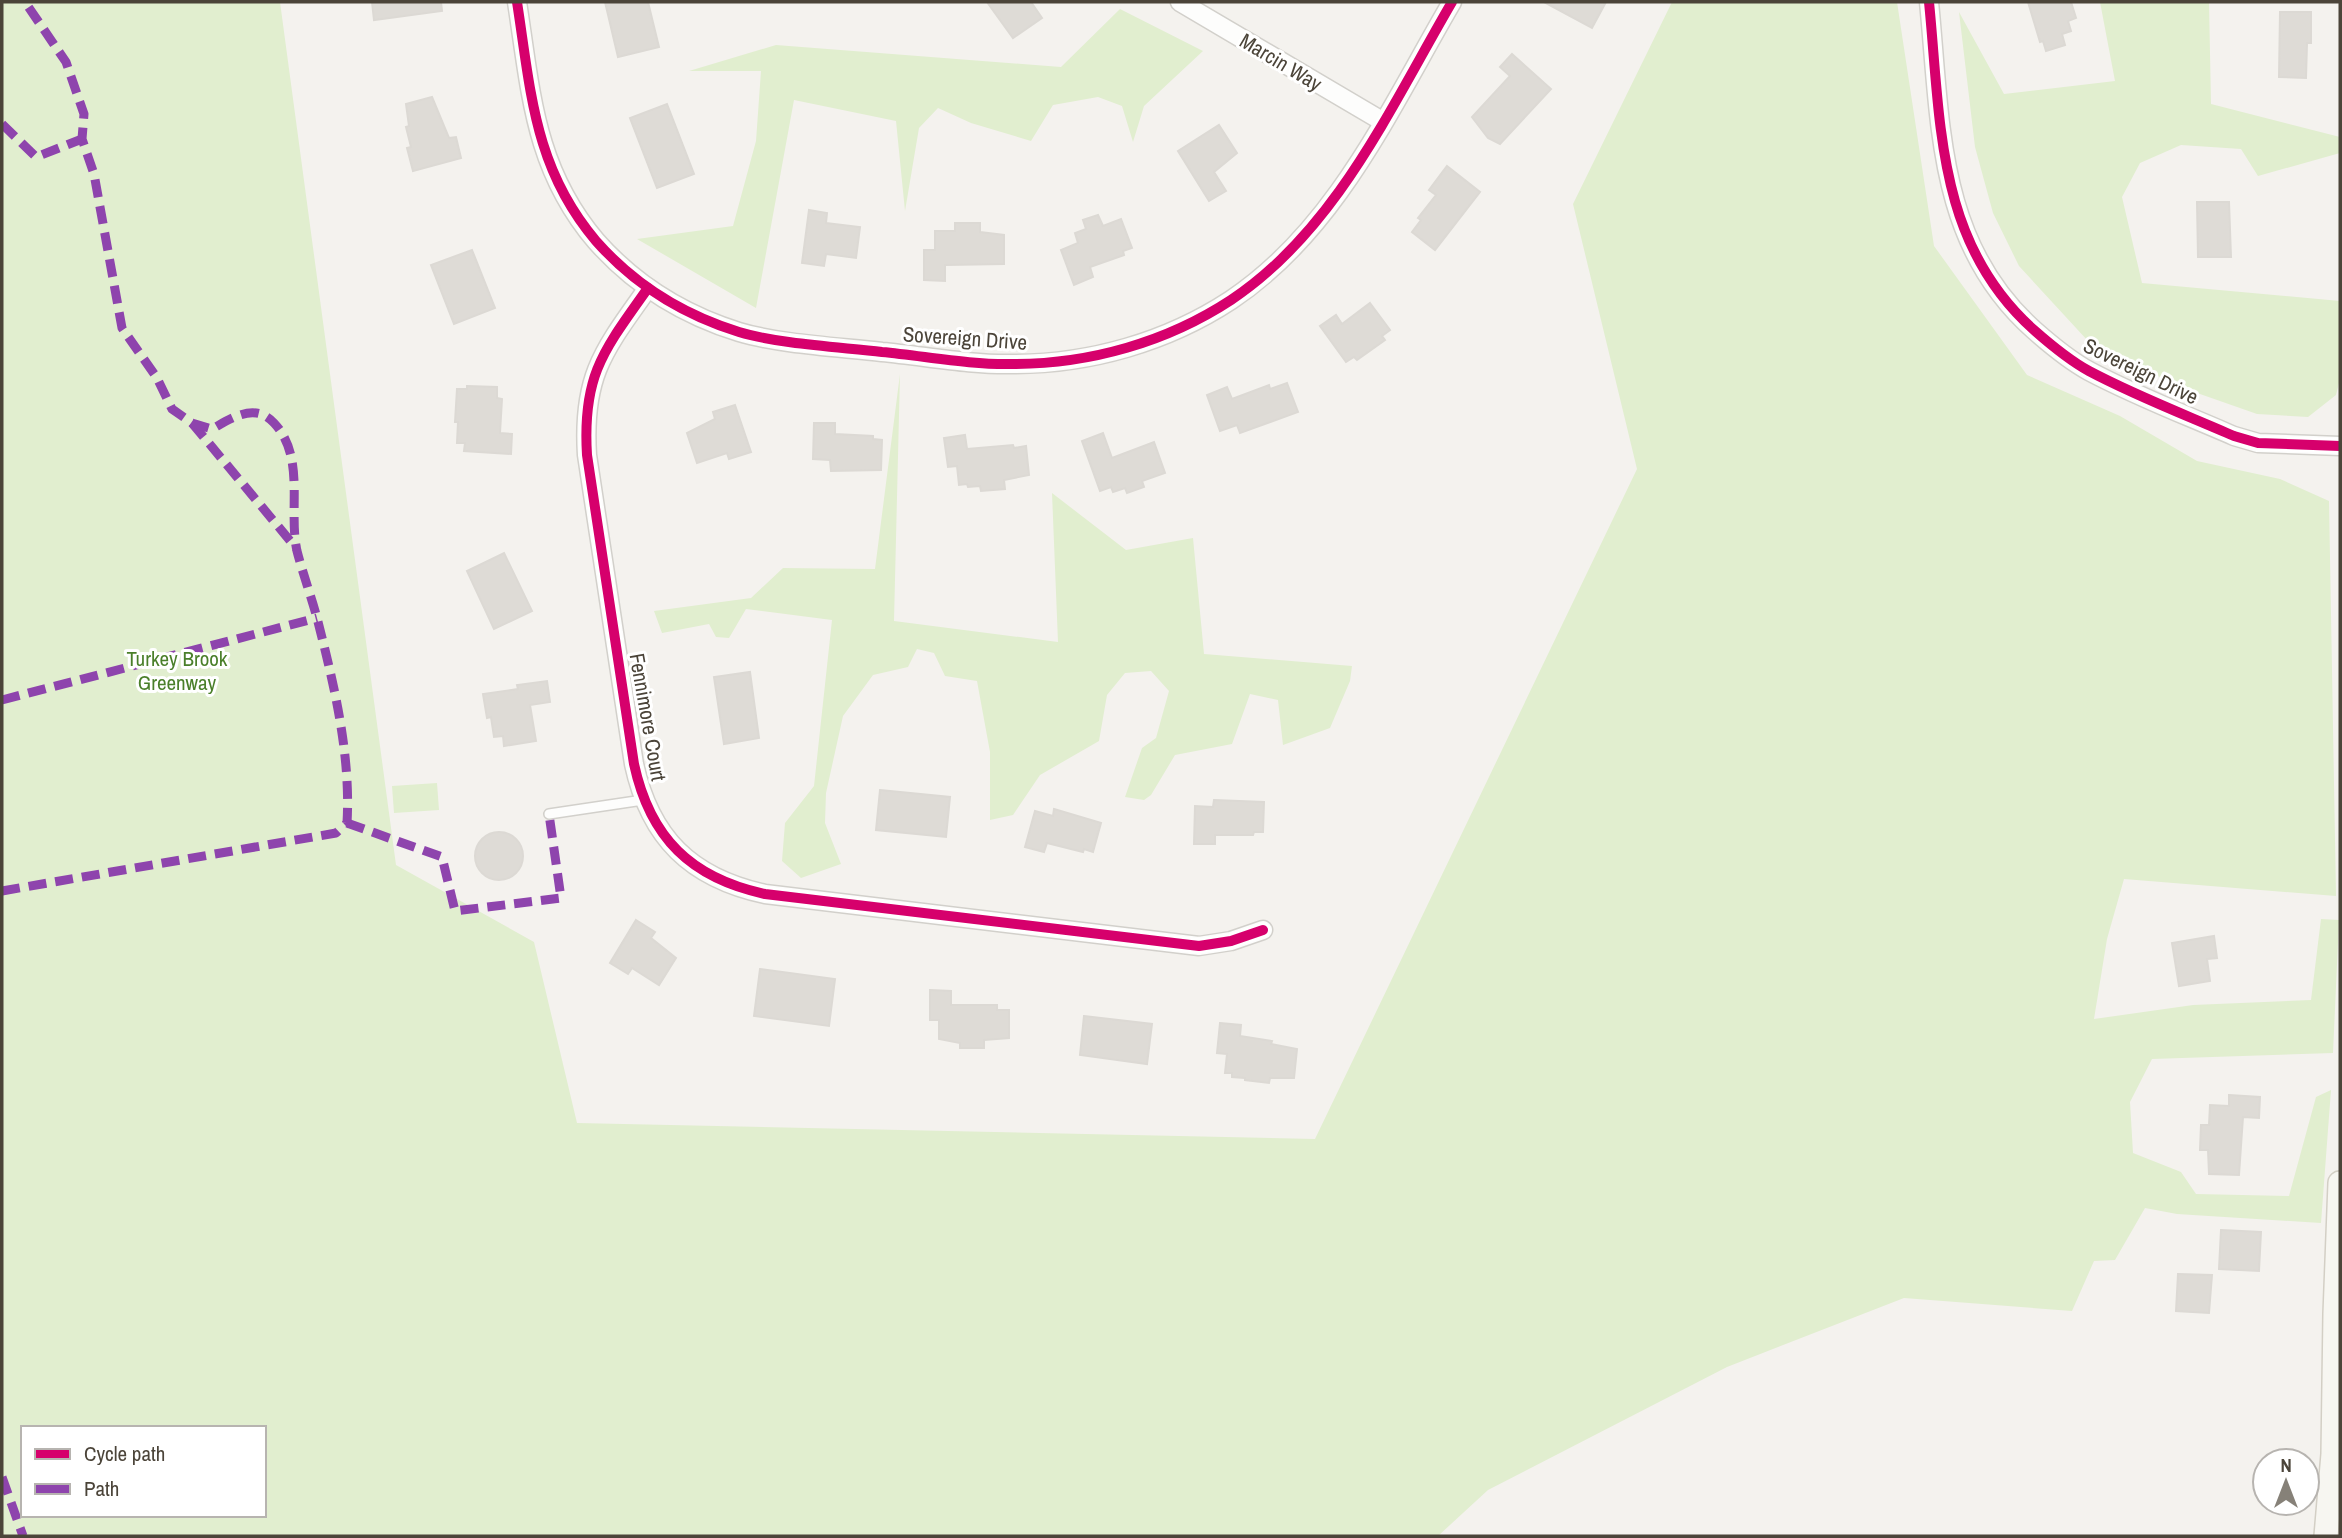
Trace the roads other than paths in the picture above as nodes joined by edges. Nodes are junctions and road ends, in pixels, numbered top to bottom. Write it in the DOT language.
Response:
graph roads {
  1 [pos="517,2"];
  2 [pos="1180,2"];
  3 [pos="1452,2"];
  4 [pos="1929,2"];
  5 [pos="1382,121"];
  6 [pos="648,288"];
  7 [pos="2340,446"];
  8 [pos="643,800"];
  9 [pos="550,814"];
  10 [pos="1263,930"];
  11 [pos="2340,1183"];
  12 [pos="2338,1264"];
  13 [pos="2337,1454"];
  14 [pos="2326,1536"];
  1 -- 6 [label="street, Sovereign Drive"];
  2 -- 5 [label="street, Marcin Way"];
  3 -- 5 [label="street, Sovereign Drive"];
  4 -- 7 [label="street, Sovereign Drive"];
  5 -- 6 [label="street, Sovereign Drive"];
  6 -- 8 [label="street, Fennimore Court"];
  8 -- 9 [label="lane"];
  8 -- 10 [label="street, Fennimore Court"];
  11 -- 12 [label="street"];
  12 -- 13 [label="street"];
  13 -- 14 [label="street"];
}
